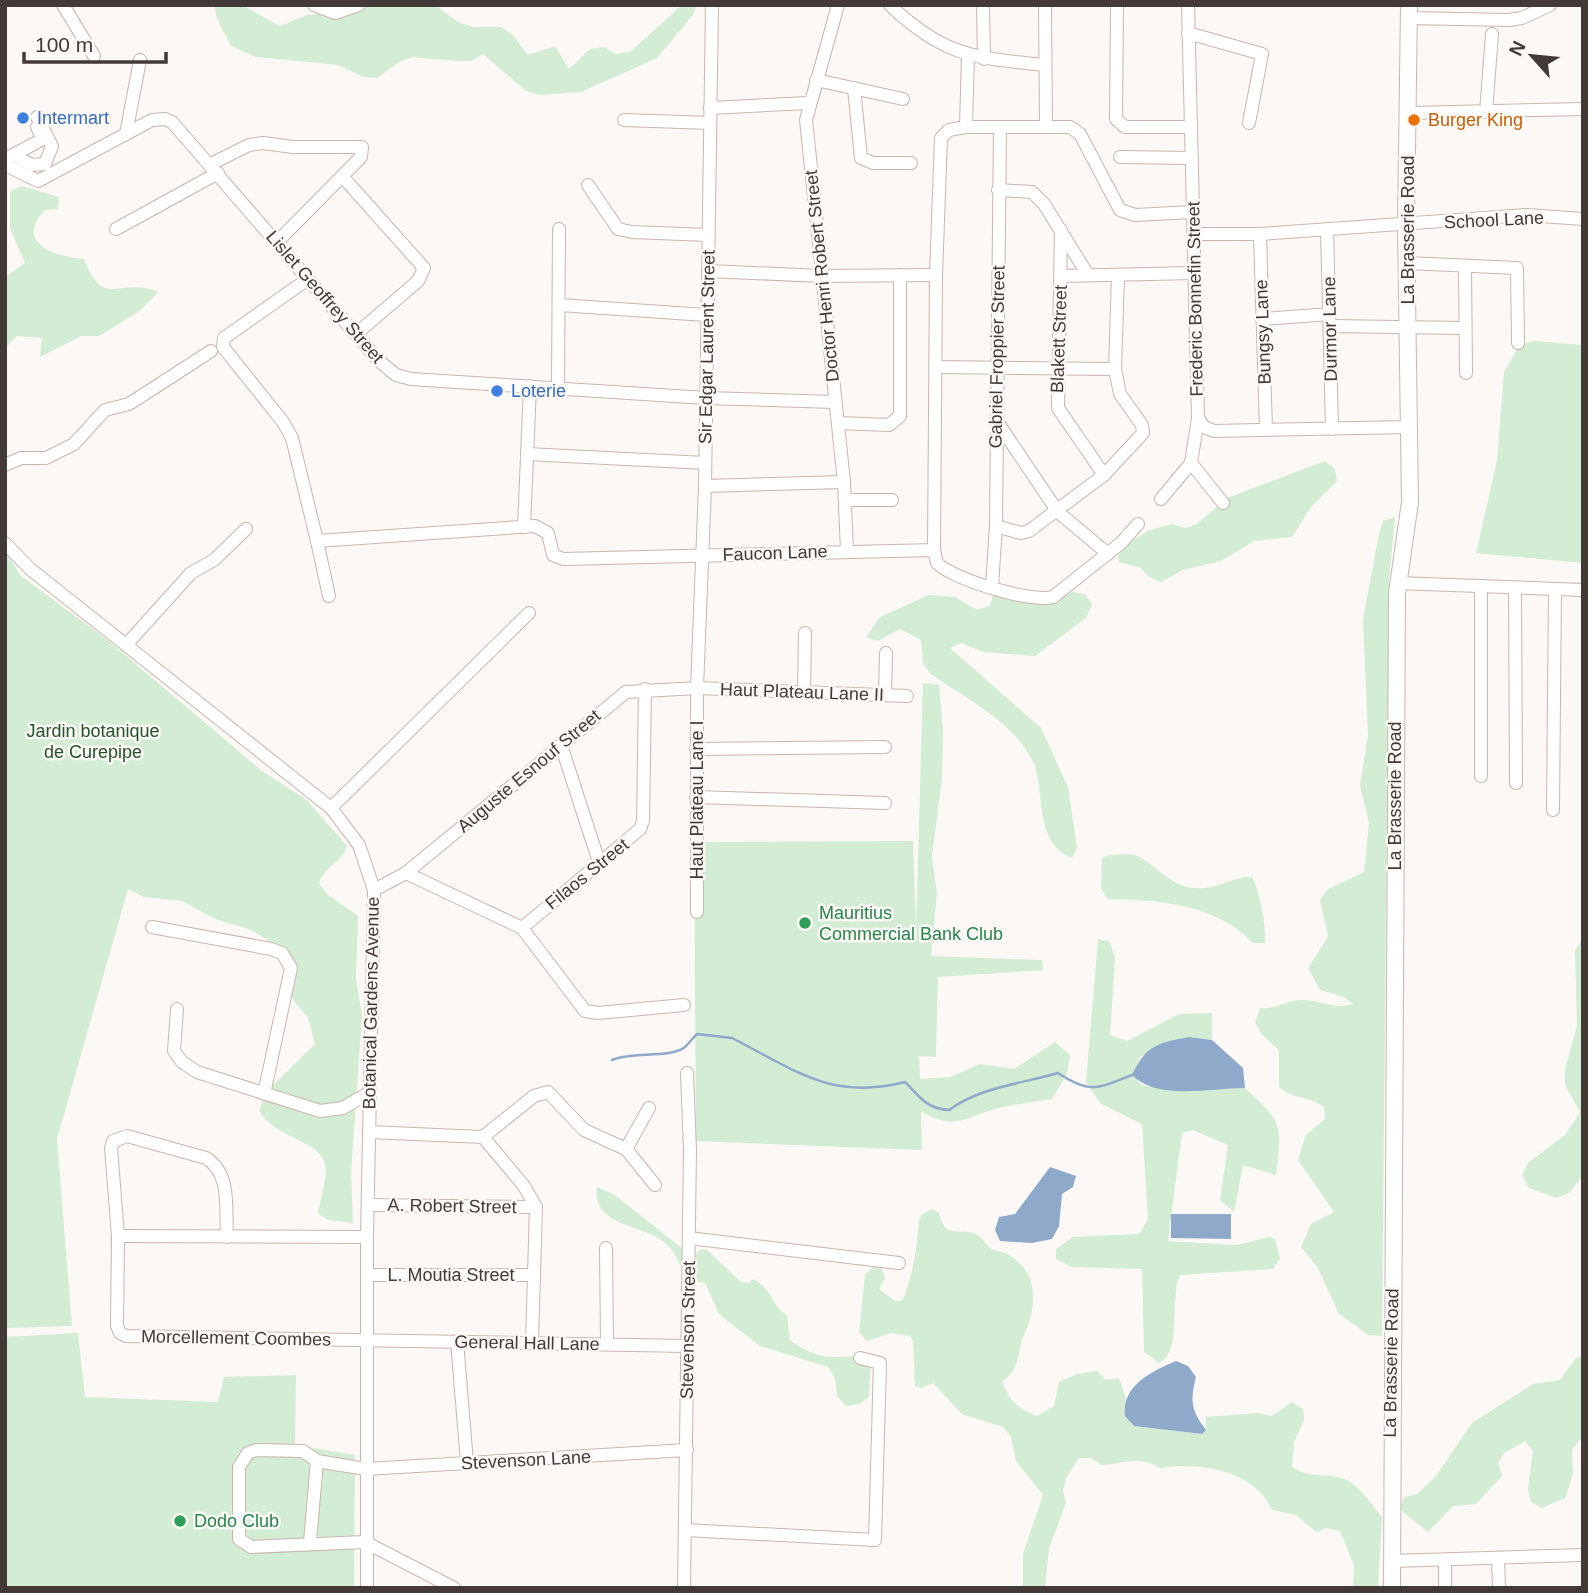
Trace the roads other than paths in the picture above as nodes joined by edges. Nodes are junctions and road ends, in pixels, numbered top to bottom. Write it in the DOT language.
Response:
graph roads {
  1 [pos="64,5"];
  2 [pos="359,5"];
  3 [pos="712,5"];
  4 [pos="838,5"];
  5 [pos="890,5"];
  6 [pos="983,5"];
  7 [pos="1045,5"];
  8 [pos="1117,5"];
  9 [pos="1188,5"];
  10 [pos="1550,5"];
  11 [pos="318,7"];
  12 [pos="1409,12"];
  13 [pos="1188,33"];
  14 [pos="1492,34"];
  15 [pos="968,55"];
  16 [pos="94,56"];
  17 [pos="984,59"];
  18 [pos="140,60"];
  19 [pos="1045,65"];
  20 [pos="816,80"];
  21 [pos="854,89"];
  22 [pos="903,99"];
  23 [pos="808,103"];
  24 [pos="710,108"];
  25 [pos="1583,109"];
  26 [pos="1486,112"];
  27 [pos="1410,113"];
  28 [pos="624,120"];
  29 [pos="1249,122"];
  30 [pos="710,123"];
  31 [pos="1046,125"];
  32 [pos="966,127"];
  33 [pos="1000,127"];
  34 [pos="1191,127"];
  35 [pos="126,134"];
  36 [pos="1120,157"];
  37 [pos="1192,158"];
  38 [pos="8,160"];
  39 [pos="911,163"];
  40 [pos="214,168"];
  41 [pos="343,177"];
  42 [pos="588,185"];
  43 [pos="998,190"];
  44 [pos="1192,212"];
  45 [pos="1583,219"];
  46 [pos="1406,226"];
  47 [pos="116,229"];
  48 [pos="559,229"];
  49 [pos="1327,229"];
  50 [pos="1061,230"];
  51 [pos="708,234"];
  52 [pos="1193,234"];
  53 [pos="1261,234"];
  54 [pos="277,242"];
  55 [pos="1407,264"];
  56 [pos="1465,265"];
  57 [pos="708,271"];
  58 [pos="1194,273"];
  59 [pos="900,275"];
  60 [pos="936,275"];
  61 [pos="1088,275"];
  62 [pos="822,276"];
  63 [pos="1061,276"];
  64 [pos="1118,276"];
  65 [pos="308,279"];
  66 [pos="560,305"];
  67 [pos="706,315"];
  68 [pos="1262,319"];
  69 [pos="1330,320"];
  70 [pos="1409,327"];
  71 [pos="1464,328"];
  72 [pos="356,334"];
  73 [pos="1518,343"];
  74 [pos="211,351"];
  75 [pos="997,366"];
  76 [pos="936,367"];
  77 [pos="1057,368"];
  78 [pos="1115,369"];
  79 [pos="1466,373"];
  80 [pos="530,386"];
  81 [pos="558,386"];
  82 [pos="706,398"];
  83 [pos="835,402"];
  84 [pos="1198,418"];
  85 [pos="996,419"];
  86 [pos="838,423"];
  87 [pos="1409,427"];
  88 [pos="1332,429"];
  89 [pos="1266,430"];
  90 [pos="527,454"];
  91 [pos="705,463"];
  92 [pos="1191,463"];
  93 [pos="5,465"];
  94 [pos="1104,475"];
  95 [pos="844,482"];
  96 [pos="705,486"];
  97 [pos="1161,499"];
  98 [pos="845,500"];
  99 [pos="892,500"];
  100 [pos="1223,503"];
  101 [pos="1058,512"];
  102 [pos="1138,524"];
  103 [pos="996,526"];
  104 [pos="524,527"];
  105 [pos="246,529"];
  106 [pos="317,541"];
  107 [pos="5,543"];
  108 [pos="934,550"];
  109 [pos="848,551"];
  110 [pos="1108,554"];
  111 [pos="702,555"];
  112 [pos="1397,583"];
  113 [pos="992,586"];
  114 [pos="1481,586"];
  115 [pos="1514,587"];
  116 [pos="1555,589"];
  117 [pos="1583,590"];
  118 [pos="329,596"];
  119 [pos="529,612"];
  120 [pos="805,633"];
  121 [pos="127,644"];
  122 [pos="886,653"];
  123 [pos="697,688"];
  124 [pos="645,689"];
  125 [pos="804,692"];
  126 [pos="885,695"];
  127 [pos="907,696"];
  128 [pos="561,745"];
  129 [pos="885,747"];
  130 [pos="696,749"];
  131 [pos="1481,776"];
  132 [pos="1517,783"];
  133 [pos="696,797"];
  134 [pos="885,803"];
  135 [pos="331,808"];
  136 [pos="1553,810"];
  137 [pos="599,862"];
  138 [pos="406,873"];
  139 [pos="374,890"];
  140 [pos="697,912"];
  141 [pos="152,927"];
  142 [pos="522,928"];
  143 [pos="684,1004"];
  144 [pos="177,1009"];
  145 [pos="687,1073"];
  146 [pos="370,1092"];
  147 [pos="264,1094"];
  148 [pos="649,1108"];
  149 [pos="369,1132"];
  150 [pos="483,1137"];
  151 [pos="626,1149"];
  152 [pos="655,1185"];
  153 [pos="368,1205"];
  154 [pos="536,1207"];
  155 [pos="118,1236"];
  156 [pos="227,1237"];
  157 [pos="367,1237"];
  158 [pos="689,1238"];
  159 [pos="606,1248"];
  160 [pos="899,1263"];
  161 [pos="368,1275"];
  162 [pos="534,1275"];
  163 [pos="367,1340"];
  164 [pos="457,1341"];
  165 [pos="532,1342"];
  166 [pos="607,1344"];
  167 [pos="687,1346"];
  168 [pos="860,1358"];
  169 [pos="687,1450"];
  170 [pos="317,1461"];
  171 [pos="467,1463"];
  172 [pos="366,1469"];
  173 [pos="685,1530"];
  174 [pos="310,1542"];
  175 [pos="365,1542"];
  176 [pos="1583,1555"];
  177 [pos="1498,1559"];
  178 [pos="1446,1560"];
  179 [pos="1392,1561"];
  180 [pos="367,1588"];
  181 [pos="454,1588"];
  182 [pos="684,1588"];
  183 [pos="1392,1588"];
  184 [pos="1445,1588"];
  185 [pos="1499,1588"];
  1 -- 16 [label="street"];
  2 -- 11 [label="street"];
  3 -- 24 [label="street, Sir Edgar Laurent Street"];
  4 -- 20 [label="street, Doctor Henri Robert Street"];
  5 -- 15 [label="street"];
  6 -- 17 [label="street"];
  7 -- 19 [label="street"];
  8 -- 34 [label="street"];
  9 -- 13 [label="street, Frederic Bonnefin Street"];
  10 -- 12 [label="street"];
  12 -- 27 [label="main road, La Brasserie Road"];
  13 -- 29 [label="street"];
  13 -- 34 [label="street, Frederic Bonnefin Street"];
  14 -- 26 [label="street"];
  15 -- 17 [label="street"];
  15 -- 32 [label="street"];
  17 -- 19 [label="street"];
  18 -- 35 [label="street"];
  19 -- 31 [label="street"];
  20 -- 21 [label="street"];
  20 -- 23 [label="street, Doctor Henri Robert Street"];
  21 -- 22 [label="street"];
  21 -- 39 [label="street"];
  23 -- 24 [label="street"];
  23 -- 62 [label="street, Doctor Henri Robert Street"];
  24 -- 30 [label="street, Sir Edgar Laurent Street"];
  25 -- 26 [label="street"];
  26 -- 27 [label="street"];
  27 -- 46 [label="main road, La Brasserie Road"];
  28 -- 30 [label="street"];
  30 -- 51 [label="street, Sir Edgar Laurent Street"];
  31 -- 33 [label="street"];
  31 -- 44 [label="street"];
  32 -- 33 [label="street"];
  32 -- 60 [label="street"];
  33 -- 43 [label="street, Gabriel Froppier Street"];
  34 -- 37 [label="street, Frederic Bonnefin Street"];
  35 -- 38 [label="street, Lislet Geoffrey Street"];
  35 -- 40 [label="street, Lislet Geoffrey Street"];
  36 -- 37 [label="street"];
  37 -- 44 [label="street, Frederic Bonnefin Street"];
  38 -- 38 [label="street"];
  40 -- 41 [label="street"];
  40 -- 47 [label="street"];
  40 -- 54 [label="street, Lislet Geoffrey Street"];
  41 -- 54 [label="street"];
  41 -- 72 [label="street"];
  42 -- 51 [label="street"];
  43 -- 50 [label="street"];
  43 -- 75 [label="street, Gabriel Froppier Street"];
  44 -- 52 [label="street, Frederic Bonnefin Street"];
  45 -- 46 [label="street, School Lane"];
  46 -- 49 [label="street, School Lane"];
  46 -- 55 [label="main road, La Brasserie Road"];
  48 -- 66 [label="street"];
  49 -- 53 [label="street, School Lane"];
  49 -- 69 [label="street, Durmor Lane"];
  50 -- 61 [label="street"];
  50 -- 63 [label="street, Blakett Street"];
  51 -- 57 [label="street, Sir Edgar Laurent Street"];
  52 -- 53 [label="street, School Lane"];
  52 -- 58 [label="street, Frederic Bonnefin Street"];
  53 -- 68 [label="street, Bungsy Lane"];
  54 -- 65 [label="street, Lislet Geoffrey Street"];
  55 -- 56 [label="street"];
  55 -- 70 [label="main road, La Brasserie Road"];
  56 -- 71 [label="street"];
  56 -- 73 [label="street"];
  57 -- 62 [label="street"];
  57 -- 67 [label="street, Sir Edgar Laurent Street"];
  58 -- 64 [label="street"];
  58 -- 84 [label="street, Frederic Bonnefin Street"];
  59 -- 60 [label="street"];
  59 -- 62 [label="street"];
  59 -- 86 [label="street"];
  60 -- 76 [label="street"];
  61 -- 63 [label="street"];
  61 -- 64 [label="street"];
  62 -- 83 [label="street, Doctor Henri Robert Street"];
  63 -- 77 [label="street, Blakett Street"];
  64 -- 78 [label="street"];
  65 -- 72 [label="street, Lislet Geoffrey Street"];
  65 -- 106 [label="street"];
  66 -- 67 [label="street"];
  66 -- 81 [label="street"];
  67 -- 82 [label="street, Sir Edgar Laurent Street"];
  68 -- 69 [label="street"];
  68 -- 89 [label="street, Bungsy Lane"];
  69 -- 70 [label="street"];
  69 -- 88 [label="street, Durmor Lane"];
  70 -- 71 [label="street"];
  70 -- 87 [label="main road, La Brasserie Road"];
  71 -- 79 [label="street"];
  72 -- 80 [label="street, Lislet Geoffrey Street"];
  74 -- 93 [label="street"];
  75 -- 76 [label="street"];
  75 -- 77 [label="street"];
  75 -- 85 [label="street, Gabriel Froppier Street"];
  76 -- 108 [label="street"];
  77 -- 78 [label="street"];
  77 -- 94 [label="street, Blakett Street"];
  78 -- 94 [label="street"];
  80 -- 81 [label="street, Lislet Geoffrey Street"];
  80 -- 90 [label="street"];
  81 -- 82 [label="street, Lislet Geoffrey Street"];
  82 -- 83 [label="street, Lislet Geoffrey Street"];
  82 -- 91 [label="street, Sir Edgar Laurent Street"];
  83 -- 86 [label="street, Doctor Henri Robert Street"];
  84 -- 89 [label="street, Frederic Bonnefin Street"];
  84 -- 92 [label="street"];
  85 -- 101 [label="street"];
  85 -- 103 [label="street, Gabriel Froppier Street"];
  86 -- 95 [label="street, Doctor Henri Robert Street"];
  87 -- 88 [label="street, Frederic Bonnefin Street"];
  87 -- 112 [label="main road, La Brasserie Road"];
  88 -- 89 [label="street, Frederic Bonnefin Street"];
  90 -- 91 [label="street"];
  90 -- 104 [label="street"];
  91 -- 96 [label="street, Sir Edgar Laurent Street"];
  92 -- 97 [label="street"];
  92 -- 100 [label="street"];
  94 -- 101 [label="street"];
  95 -- 96 [label="street"];
  95 -- 98 [label="street, Doctor Henri Robert Street"];
  96 -- 111 [label="street, Sir Edgar Laurent Street"];
  98 -- 99 [label="street"];
  98 -- 109 [label="street, Doctor Henri Robert Street"];
  101 -- 103 [label="street"];
  101 -- 110 [label="street"];
  102 -- 110 [label="street"];
  103 -- 113 [label="street, Gabriel Froppier Street"];
  104 -- 106 [label="street"];
  104 -- 111 [label="street, Faucon Lane"];
  105 -- 121 [label="street"];
  106 -- 118 [label="street"];
  107 -- 121 [label="street, Botanical Gardens Avenue"];
  108 -- 109 [label="street, Faucon Lane"];
  108 -- 113 [label="street"];
  109 -- 111 [label="street, Faucon Lane"];
  110 -- 113 [label="street"];
  111 -- 123 [label="street, Sir Edgar Laurent Street"];
  112 -- 114 [label="street"];
  112 -- 179 [label="main road, La Brasserie Road"];
  114 -- 115 [label="street"];
  114 -- 131 [label="street"];
  115 -- 116 [label="street"];
  115 -- 132 [label="street"];
  116 -- 117 [label="street"];
  116 -- 136 [label="street"];
  119 -- 135 [label="street"];
  120 -- 125 [label="street"];
  121 -- 135 [label="street, Botanical Gardens Avenue"];
  122 -- 126 [label="street"];
  123 -- 124 [label="street, Auguste Esnouf Street"];
  123 -- 125 [label="street, Haut Plateau Lane II"];
  123 -- 130 [label="street, Haut Plateau Lane I"];
  124 -- 128 [label="street, Auguste Esnouf Street"];
  124 -- 137 [label="street, Filaos Street"];
  125 -- 126 [label="street, Haut Plateau Lane II"];
  126 -- 127 [label="street, Haut Plateau Lane II"];
  128 -- 137 [label="street"];
  128 -- 138 [label="street, Auguste Esnouf Street"];
  129 -- 130 [label="street"];
  130 -- 133 [label="street, Haut Plateau Lane I"];
  133 -- 134 [label="street"];
  133 -- 140 [label="street, Haut Plateau Lane I"];
  135 -- 139 [label="street, Botanical Gardens Avenue"];
  137 -- 142 [label="street, Filaos Street"];
  138 -- 139 [label="street, Auguste Esnouf Street"];
  138 -- 142 [label="street"];
  139 -- 146 [label="street, Botanical Gardens Avenue"];
  141 -- 147 [label="street"];
  142 -- 143 [label="street"];
  144 -- 147 [label="street"];
  145 -- 158 [label="street, Stevenson Street"];
  146 -- 147 [label="street"];
  146 -- 149 [label="street, Botanical Gardens Avenue"];
  148 -- 151 [label="street"];
  149 -- 150 [label="street"];
  149 -- 153 [label="street, Botanical Gardens Avenue"];
  150 -- 151 [label="street"];
  150 -- 154 [label="street"];
  151 -- 152 [label="street"];
  153 -- 154 [label="street, A. Robert Street"];
  153 -- 157 [label="street, Botanical Gardens Avenue"];
  154 -- 162 [label="street"];
  155 -- 156 [label="street"];
  155 -- 156 [label="street, Morcellement Coombes"];
  155 -- 163 [label="street, Morcellement Coombes"];
  156 -- 157 [label="street"];
  157 -- 161 [label="street, Botanical Gardens Avenue"];
  158 -- 160 [label="street"];
  158 -- 167 [label="street, Stevenson Street"];
  159 -- 166 [label="street"];
  161 -- 162 [label="street, L. Moutia Street"];
  161 -- 163 [label="street, Botanical Gardens Avenue"];
  162 -- 165 [label="street"];
  163 -- 164 [label="street, General Hall Lane"];
  163 -- 172 [label="street, Botanical Gardens Avenue"];
  164 -- 165 [label="street, General Hall Lane"];
  164 -- 171 [label="street"];
  165 -- 166 [label="street, General Hall Lane"];
  166 -- 167 [label="street, General Hall Lane"];
  167 -- 169 [label="street, Stevenson Street"];
  168 -- 173 [label="street"];
  169 -- 171 [label="street, Stevenson Lane"];
  169 -- 173 [label="street, Stevenson Street"];
  170 -- 172 [label="street, Stevenson Lane"];
  170 -- 174 [label="street"];
  170 -- 174 [label="street"];
  171 -- 172 [label="street, Stevenson Lane"];
  172 -- 175 [label="street, Botanical Gardens Avenue"];
  173 -- 182 [label="street, Stevenson Street"];
  174 -- 175 [label="street"];
  175 -- 180 [label="street, Botanical Gardens Avenue"];
  175 -- 181 [label="street"];
  176 -- 177 [label="street"];
  177 -- 178 [label="street"];
  177 -- 185 [label="street"];
  178 -- 179 [label="street"];
  178 -- 184 [label="street"];
  179 -- 183 [label="main road, La Brasserie Road"];
}
